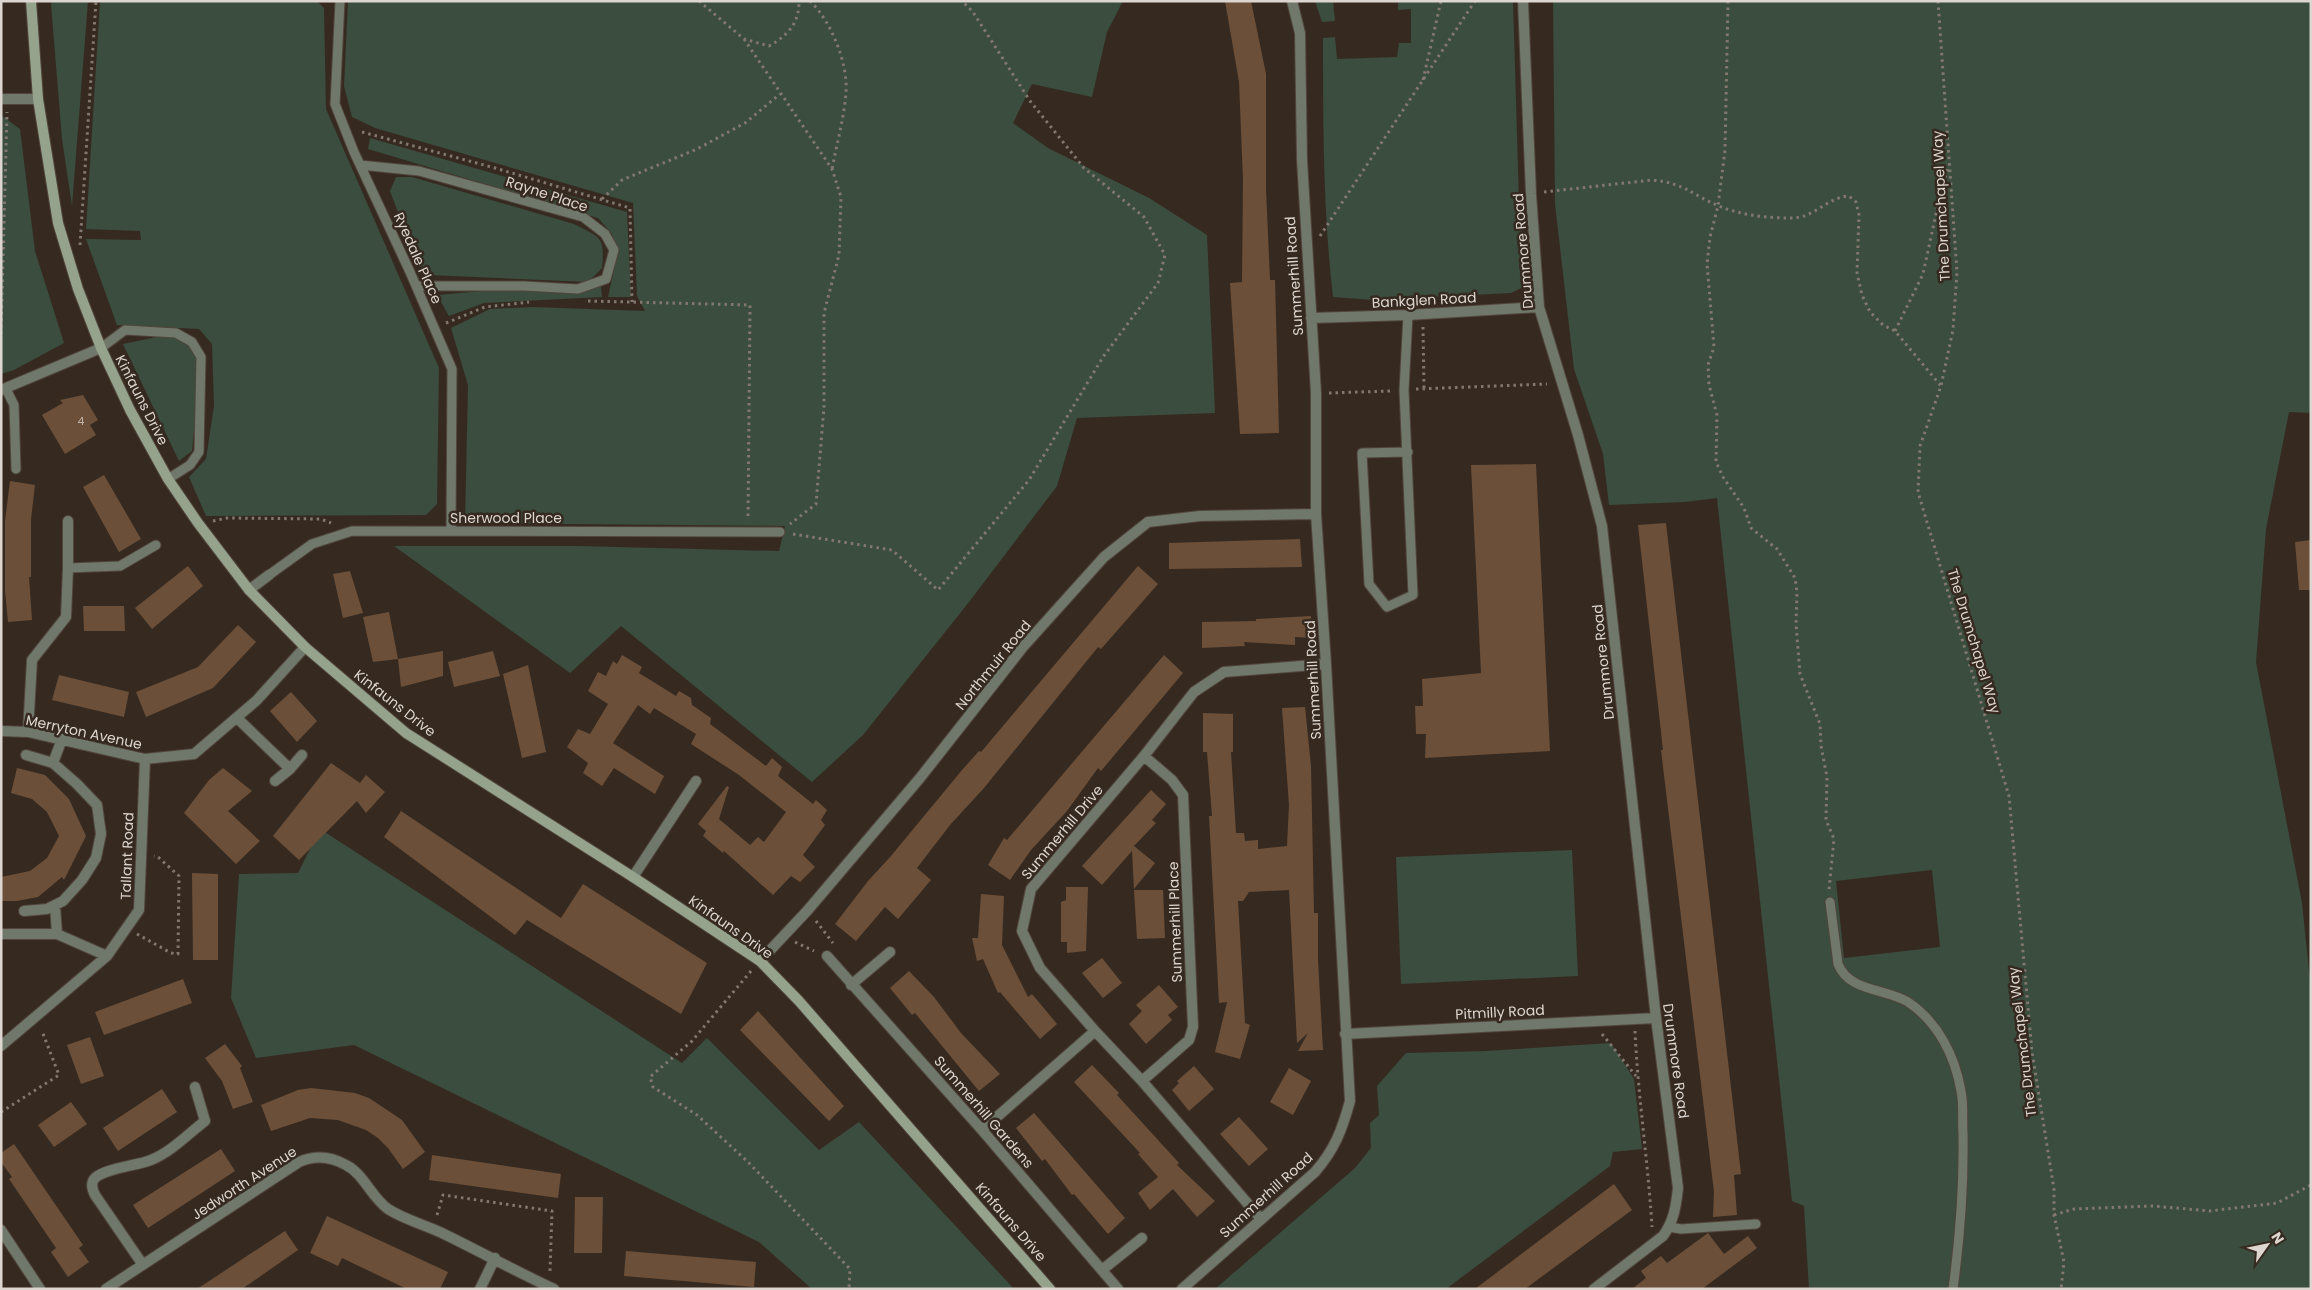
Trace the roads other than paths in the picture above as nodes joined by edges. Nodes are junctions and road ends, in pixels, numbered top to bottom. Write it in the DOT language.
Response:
graph roads {
  1 [pos="31,1"];
  2 [pos="340,1"];
  3 [pos="1292,1"];
  4 [pos="1523,1"];
  5 [pos="4,99"];
  6 [pos="38,99"];
  7 [pos="360,165"];
  8 [pos="416,286"];
  9 [pos="1539,307"];
  10 [pos="1408,315"];
  11 [pos="1311,318"];
  12 [pos="100,348"];
  13 [pos="3,389"];
  14 [pos="1408,452"];
  15 [pos="16,469"];
  16 [pos="168,479"];
  17 [pos="1316,514"];
  18 [pos="68,521"];
  19 [pos="451,531"];
  20 [pos="780,532"];
  21 [pos="156,545"];
  22 [pos="68,568"];
  23 [pos="269,575"];
  24 [pos="249,590"];
  25 [pos="305,647"];
  26 [pos="1326,664"];
  27 [pos="237,718"];
  28 [pos="1,732"];
  29 [pos="28,732"];
  30 [pos="62,739"];
  31 [pos="26,755"];
  32 [pos="302,755"];
  33 [pos="1144,756"];
  34 [pos="144,759"];
  35 [pos="53,763"];
  36 [pos="290,769"];
  37 [pos="696,780"];
  38 [pos="275,781"];
  39 [pos="633,877"];
  40 [pos="1830,902"];
  41 [pos="55,905"];
  42 [pos="24,911"];
  43 [pos="1,934"];
  44 [pos="57,934"];
  45 [pos="890,952"];
  46 [pos="107,956"];
  47 [pos="827,956"];
  48 [pos="760,961"];
  49 [pos="851,985"];
  50 [pos="1656,1018"];
  51 [pos="1095,1031"];
  52 [pos="1345,1034"];
  53 [pos="1,1046"];
  54 [pos="1142,1081"];
  55 [pos="195,1087"];
  56 [pos="982,1130"];
  57 [pos="1261,1220"];
  58 [pos="1756,1224"];
  59 [pos="1669,1227"];
  60 [pos="1,1230"];
  61 [pos="1142,1238"];
  62 [pos="495,1258"];
  63 [pos="143,1264"];
  64 [pos="1102,1270"];
  65 [pos="552,1288"];
  66 [pos="40,1289"];
  67 [pos="106,1289"];
  68 [pos="480,1289"];
  69 [pos="1050,1289"];
  70 [pos="1118,1289"];
  71 [pos="1182,1289"];
  72 [pos="1594,1289"];
  73 [pos="1953,1289"];
  1 -- 6 [label="street, Kinfauns Drive"];
  2 -- 7 [label="lane, Ryedale Place"];
  3 -- 11 [label="street, Summerhill Road"];
  4 -- 9 [label="street, Drummore Road"];
  5 -- 6 [label="street"];
  6 -- 12 [label="street, Kinfauns Drive"];
  7 -- 8 [label="lane, Ryedale Place"];
  7 -- 8 [label="lane, Rayne Place"];
  8 -- 19 [label="lane, Ryedale Place"];
  9 -- 10 [label="street, Bankglen Road"];
  9 -- 50 [label="street, Drummore Road"];
  10 -- 11 [label="street, Bankglen Road"];
  10 -- 14 [label="lane"];
  11 -- 17 [label="street, Summerhill Road"];
  12 -- 13 [label="street"];
  12 -- 16 [label="street, Kinfauns Drive"];
  12 -- 16 [label="lane"];
  13 -- 15 [label="lane"];
  14 -- 14 [label="lane"];
  16 -- 24 [label="street, Kinfauns Drive"];
  17 -- 26 [label="street, Summerhill Road"];
  17 -- 48 [label="street, Northmuir Road"];
  18 -- 22 [label="street"];
  19 -- 20 [label="lane, Sherwood Place"];
  19 -- 23 [label="lane, Sherwood Place"];
  21 -- 22 [label="lane"];
  22 -- 29 [label="street"];
  23 -- 24 [label="street, Sherwood Place"];
  24 -- 25 [label="street, Kinfauns Drive"];
  25 -- 27 [label="street, Merryton Avenue"];
  25 -- 39 [label="street, Kinfauns Drive"];
  26 -- 33 [label="street, Summerhill Drive"];
  26 -- 52 [label="street, Summerhill Road"];
  27 -- 34 [label="street, Merryton Avenue"];
  27 -- 36 [label="street"];
  28 -- 29 [label="street, Merryton Avenue"];
  29 -- 30 [label="street, Merryton Avenue"];
  30 -- 34 [label="street, Merryton Avenue"];
  30 -- 35 [label="street"];
  31 -- 35 [label="street"];
  32 -- 36 [label="street"];
  33 -- 51 [label="street, Summerhill Drive"];
  33 -- 54 [label="street, Summerhill Place"];
  34 -- 46 [label="street, Tallant Road"];
  35 -- 41 [label="street"];
  36 -- 38 [label="street"];
  37 -- 39 [label="street"];
  39 -- 48 [label="street, Kinfauns Drive"];
  40 -- 73 [label="lane"];
  41 -- 42 [label="street"];
  41 -- 44 [label="street"];
  43 -- 44 [label="street"];
  44 -- 46 [label="street"];
  45 -- 49 [label="street"];
  46 -- 53 [label="street, Tallant Road"];
  47 -- 49 [label="street, Summerhill Gardens"];
  48 -- 69 [label="street, Kinfauns Drive"];
  49 -- 56 [label="street, Summerhill Gardens"];
  50 -- 52 [label="street, Pitmilly Road"];
  50 -- 59 [label="street, Drummore Road"];
  51 -- 54 [label="street, Summerhill Drive"];
  51 -- 56 [label="street"];
  52 -- 57 [label="street, Summerhill Road"];
  54 -- 57 [label="street, Summerhill Drive"];
  55 -- 63 [label="street"];
  56 -- 64 [label="street, Summerhill Gardens"];
  57 -- 71 [label="street, Summerhill Road"];
  58 -- 59 [label="lane"];
  59 -- 72 [label="street, Drummore Road"];
  60 -- 66 [label="street"];
  61 -- 64 [label="street"];
  62 -- 63 [label="street, Jedworth Avenue"];
  62 -- 65 [label="street, Jedworth Avenue"];
  62 -- 68 [label="street"];
  63 -- 67 [label="street, Jedworth Avenue"];
  64 -- 70 [label="street, Summerhill Gardens"];
}
